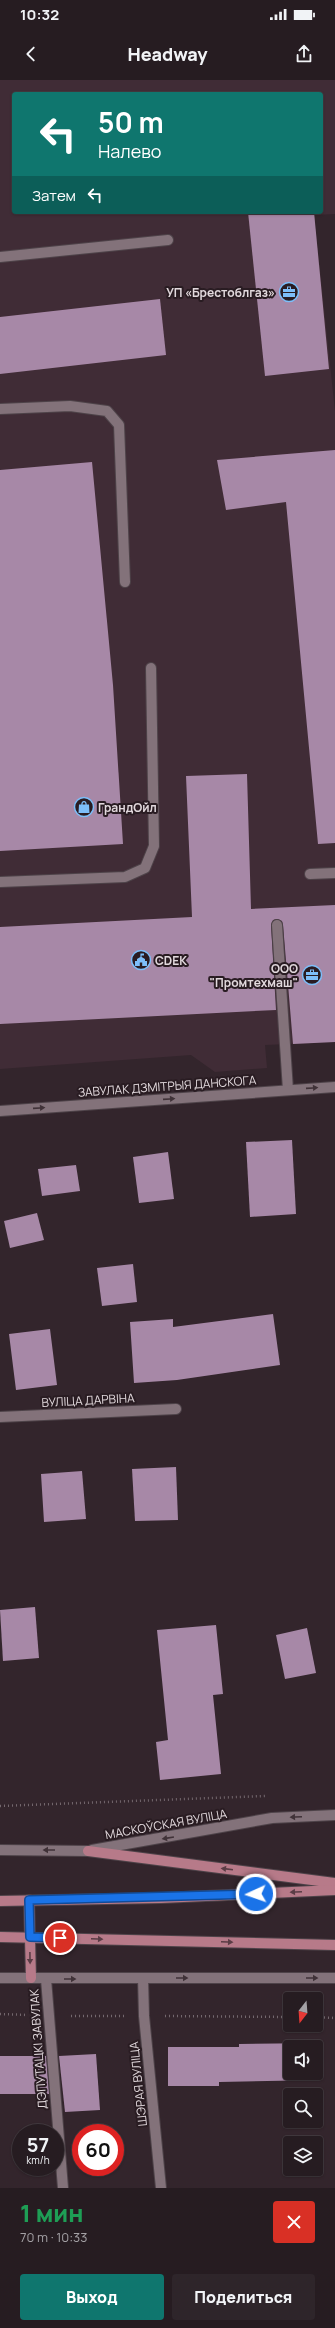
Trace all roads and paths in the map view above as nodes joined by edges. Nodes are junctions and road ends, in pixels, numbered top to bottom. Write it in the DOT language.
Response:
graph roads {
  1 [pos="168,240"];
  2 [pos="0,257"];
  3 [pos="0,409"];
  4 [pos="125,582"];
  5 [pos="151,668"];
  6 [pos="335,873"];
  7 [pos="310,874"];
  8 [pos="0,882"];
  9 [pos="277,924"];
  10 [pos="335,1086"];
  11 [pos="288,1090"];
  12 [pos="0,1111"];
  13 [pos="176,1410"];
  14 [pos="0,1417"];
  15 [pos="270,1796"];
  16 [pos="0,1806"];
  17 [pos="335,1815"];
  18 [pos="0,1850"];
  19 [pos="88,1851"];
  20 [pos="335,1883"];
  21 [pos="335,1890"];
  22 [pos="29,1900"];
  23 [pos="0,1901"];
  24 [pos="0,1937"];
  25 [pos="30,1937"];
  26 [pos="335,1946"];
  27 [pos="0,1978"];
  28 [pos="31,1978"];
  29 [pos="143,1978"];
  30 [pos="335,1978"];
  31 [pos="46,1979"];
  32 [pos="323,2017"];
  33 [pos="335,2018"];
  34 [pos="63,2188"];
  35 [pos="161,2188"];
  1 -- 2 [label="street"];
  3 -- 4 [label="street"];
  5 -- 8 [label="street"];
  6 -- 7 [label="street"];
  9 -- 11 [label="street"];
  11 -- 10 [label="street, ЗАВУЛАК ДЗМІТРЫЯ ДАНСКОГА, one-way"];
  12 -- 11 [label="street, ЗАВУЛАК ДЗМІТРЫЯ ДАНСКОГА, one-way"];
  13 -- 14 [label="street, ВУЛІЦА ДАРВІНА"];
  15 -- 16 [label="path"];
  17 -- 19 [label="street, МАСКОЎСКАЯ ВУЛІЦА, one-way"];
  19 -- 18 [label="street, МАСКОЎСКАЯ ВУЛІЦА, one-way"];
  20 -- 19 [label="main road, one-way"];
  21 -- 22 [label="main road, one-way"];
  22 -- 23 [label="main road"];
  22 -- 25 [label="main road"];
  24 -- 25 [label="main road"];
  25 -- 26 [label="main road, one-way"];
  25 -- 28 [label="main road, one-way"];
  27 -- 28 [label="street"];
  28 -- 31 [label="street"];
  29 -- 30 [label="street, one-way"];
  31 -- 29 [label="street, one-way"];
  29 -- 35 [label="street, ШЭРАЯ ВУЛІЦА"];
  31 -- 34 [label="street, ДЭПУТАЦКІ ЗАВУЛАК"];
  32 -- 33 [label="path"];
}
